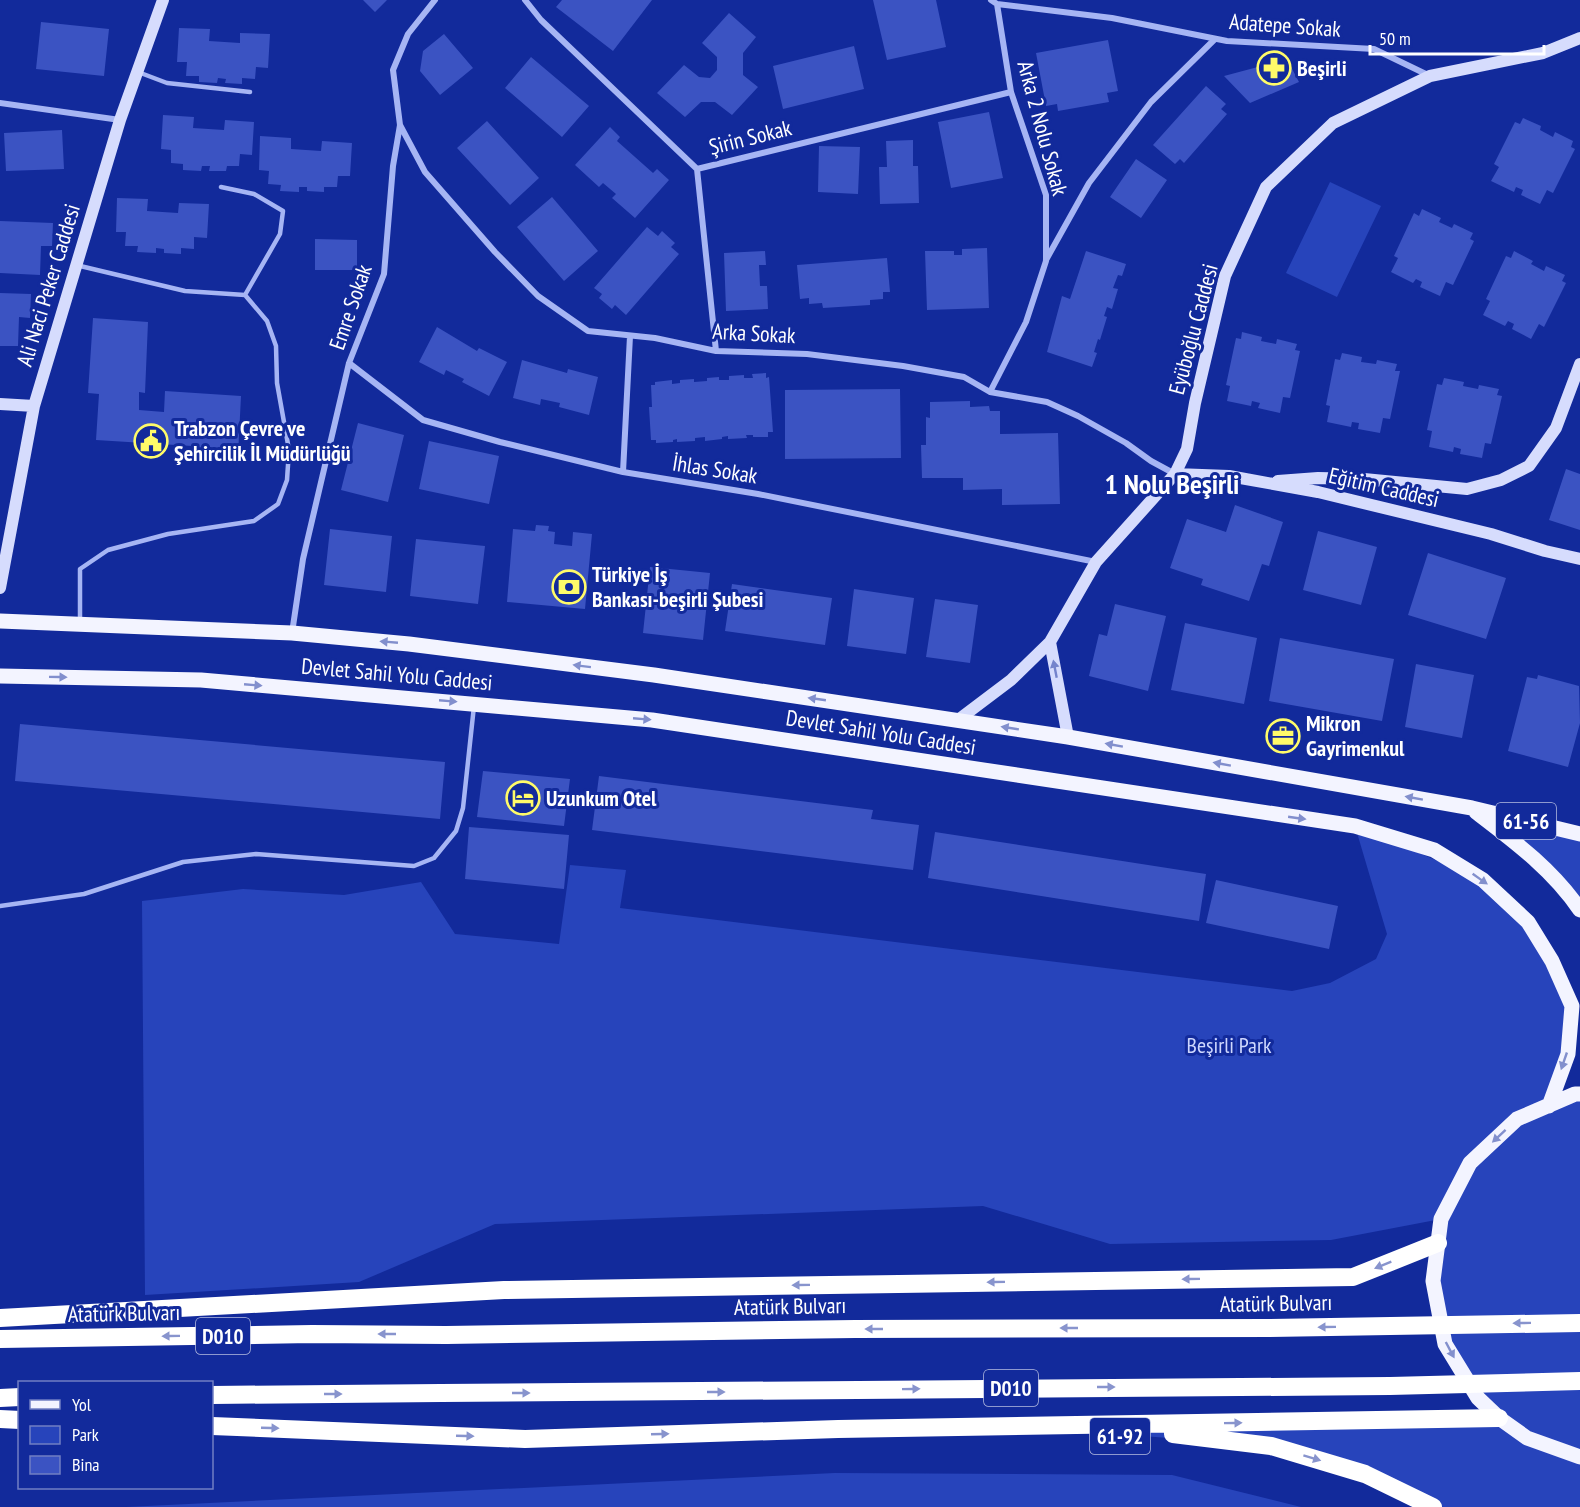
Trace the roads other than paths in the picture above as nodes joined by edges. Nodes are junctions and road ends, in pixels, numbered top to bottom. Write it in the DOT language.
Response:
graph roads {
  1 [pos="163,0"];
  2 [pos="435,0"];
  3 [pos="525,0"];
  4 [pos="991,0"];
  5 [pos="998,4"];
  6 [pos="1580,38"];
  7 [pos="1215,39"];
  8 [pos="138,72"];
  9 [pos="1430,76"];
  10 [pos="250,92"];
  11 [pos="1011,92"];
  12 [pos="0,104"];
  13 [pos="120,120"];
  14 [pos="400,125"];
  15 [pos="697,169"];
  16 [pos="221,187"];
  17 [pos="1046,261"];
  18 [pos="76,265"];
  19 [pos="245,295"];
  20 [pos="630,336"];
  21 [pos="716,351"];
  22 [pos="349,363"];
  23 [pos="1580,364"];
  24 [pos="990,392"];
  25 [pos="0,404"];
  26 [pos="34,406"];
  27 [pos="623,472"];
  28 [pos="1175,474"];
  29 [pos="1262,482"];
  30 [pos="1580,559"];
  31 [pos="1095,562"];
  32 [pos="0,588"];
  33 [pos="0,621"];
  34 [pos="80,624"];
  35 [pos="292,633"];
  36 [pos="1050,642"];
  37 [pos="0,676"];
  38 [pos="475,703"];
  39 [pos="958,720"];
  40 [pos="1068,737"];
  41 [pos="1472,808"];
  42 [pos="1580,834"];
  43 [pos="0,906"];
  44 [pos="1580,910"];
  45 [pos="1580,1094"];
  46 [pos="1549,1106"];
  47 [pos="1438,1243"];
  48 [pos="0,1318"];
  49 [pos="1580,1323"];
  50 [pos="0,1339"];
  51 [pos="1580,1381"];
  52 [pos="213,1395"];
  53 [pos="18,1397"];
  54 [pos="0,1398"];
  55 [pos="0,1419"];
  56 [pos="1499,1419"];
  57 [pos="18,1420"];
  58 [pos="213,1426"];
  59 [pos="794,1430"];
  60 [pos="1580,1457"];
  61 [pos="1433,1507"];
  1 -- 8 [label="street, Ali Naci Peker Caddesi"];
  2 -- 14 [label="street, Emre Sokak"];
  3 -- 15 [label="street, Şirin Sokak"];
  4 -- 5 [label="street, Adatepe Sokak"];
  5 -- 7 [label="street, Adatepe Sokak"];
  5 -- 11 [label="street, Arka 2 Nolu Sokak"];
  6 -- 9 [label="street, Eyüboğlu Caddesi"];
  7 -- 9 [label="street, Adatepe Sokak"];
  7 -- 17 [label="street"];
  8 -- 10 [label="lane"];
  8 -- 13 [label="street, Ali Naci Peker Caddesi"];
  9 -- 28 [label="street, Eyüboğlu Caddesi"];
  11 -- 15 [label="street, Şirin Sokak"];
  11 -- 17 [label="street, Arka 2 Nolu Sokak"];
  12 -- 13 [label="street"];
  13 -- 18 [label="street, Ali Naci Peker Caddesi"];
  14 -- 20 [label="street, Arka Sokak"];
  14 -- 22 [label="street, Emre Sokak"];
  15 -- 21 [label="street"];
  16 -- 19 [label="lane"];
  17 -- 24 [label="street, Arka 2 Nolu Sokak"];
  18 -- 19 [label="lane"];
  18 -- 26 [label="street, Ali Naci Peker Caddesi"];
  19 -- 34 [label="lane"];
  20 -- 21 [label="street, Arka Sokak"];
  20 -- 27 [label="street"];
  21 -- 24 [label="street, Arka Sokak"];
  22 -- 27 [label="street, İhlas Sokak"];
  22 -- 35 [label="street, Emre Sokak"];
  23 -- 29 [label="street"];
  24 -- 28 [label="street, Arka Sokak"];
  25 -- 26 [label="street"];
  26 -- 32 [label="street, Ali Naci Peker Caddesi"];
  27 -- 31 [label="street, İhlas Sokak"];
  28 -- 29 [label="street, Eğitim Caddesi"];
  28 -- 31 [label="street, Eyüboğlu Caddesi"];
  29 -- 30 [label="street, Eğitim Caddesi"];
  31 -- 36 [label="street, Eyüboğlu Caddesi"];
  33 -- 34 [label="main road, Devlet Sahil Yolu Caddesi"];
  34 -- 35 [label="main road, Devlet Sahil Yolu Caddesi"];
  39 -- 35 [label="main road, Devlet Sahil Yolu Caddesi, one-way"];
  36 -- 39 [label="street, Eyüboğlu Caddesi"];
  40 -- 36 [label="street, one-way"];
  37 -- 38 [label="main road, Devlet Sahil Yolu Caddesi, one-way"];
  38 -- 43 [label="lane"];
  38 -- 46 [label="main road, Devlet Sahil Yolu Caddesi, one-way"];
  40 -- 39 [label="main road, Devlet Sahil Yolu Caddesi, one-way"];
  41 -- 40 [label="main road, Devlet Sahil Yolu Caddesi, one-way"];
  41 -- 42 [label="main road, Devlet Sahil Yolu Caddesi / 61-56"];
  41 -- 44 [label="main road, Devlet Sahil Yolu Caddesi"];
  45 -- 46 [label="main road"];
  46 -- 47 [label="main road, one-way"];
  47 -- 48 [label="highway, one-way"];
  47 -- 56 [label="main road, one-way"];
  49 -- 50 [label="highway, Atatürk Bulvarı / D010, one-way, bridge"];
  52 -- 51 [label="highway, D010, one-way, bridge"];
  53 -- 54 [label="highway"];
  55 -- 57 [label="highway"];
  59 -- 56 [label="highway, one-way"];
  56 -- 60 [label="main road"];
  58 -- 59 [label="highway, one-way"];
  59 -- 61 [label="highway, 61-92, one-way"];
}
